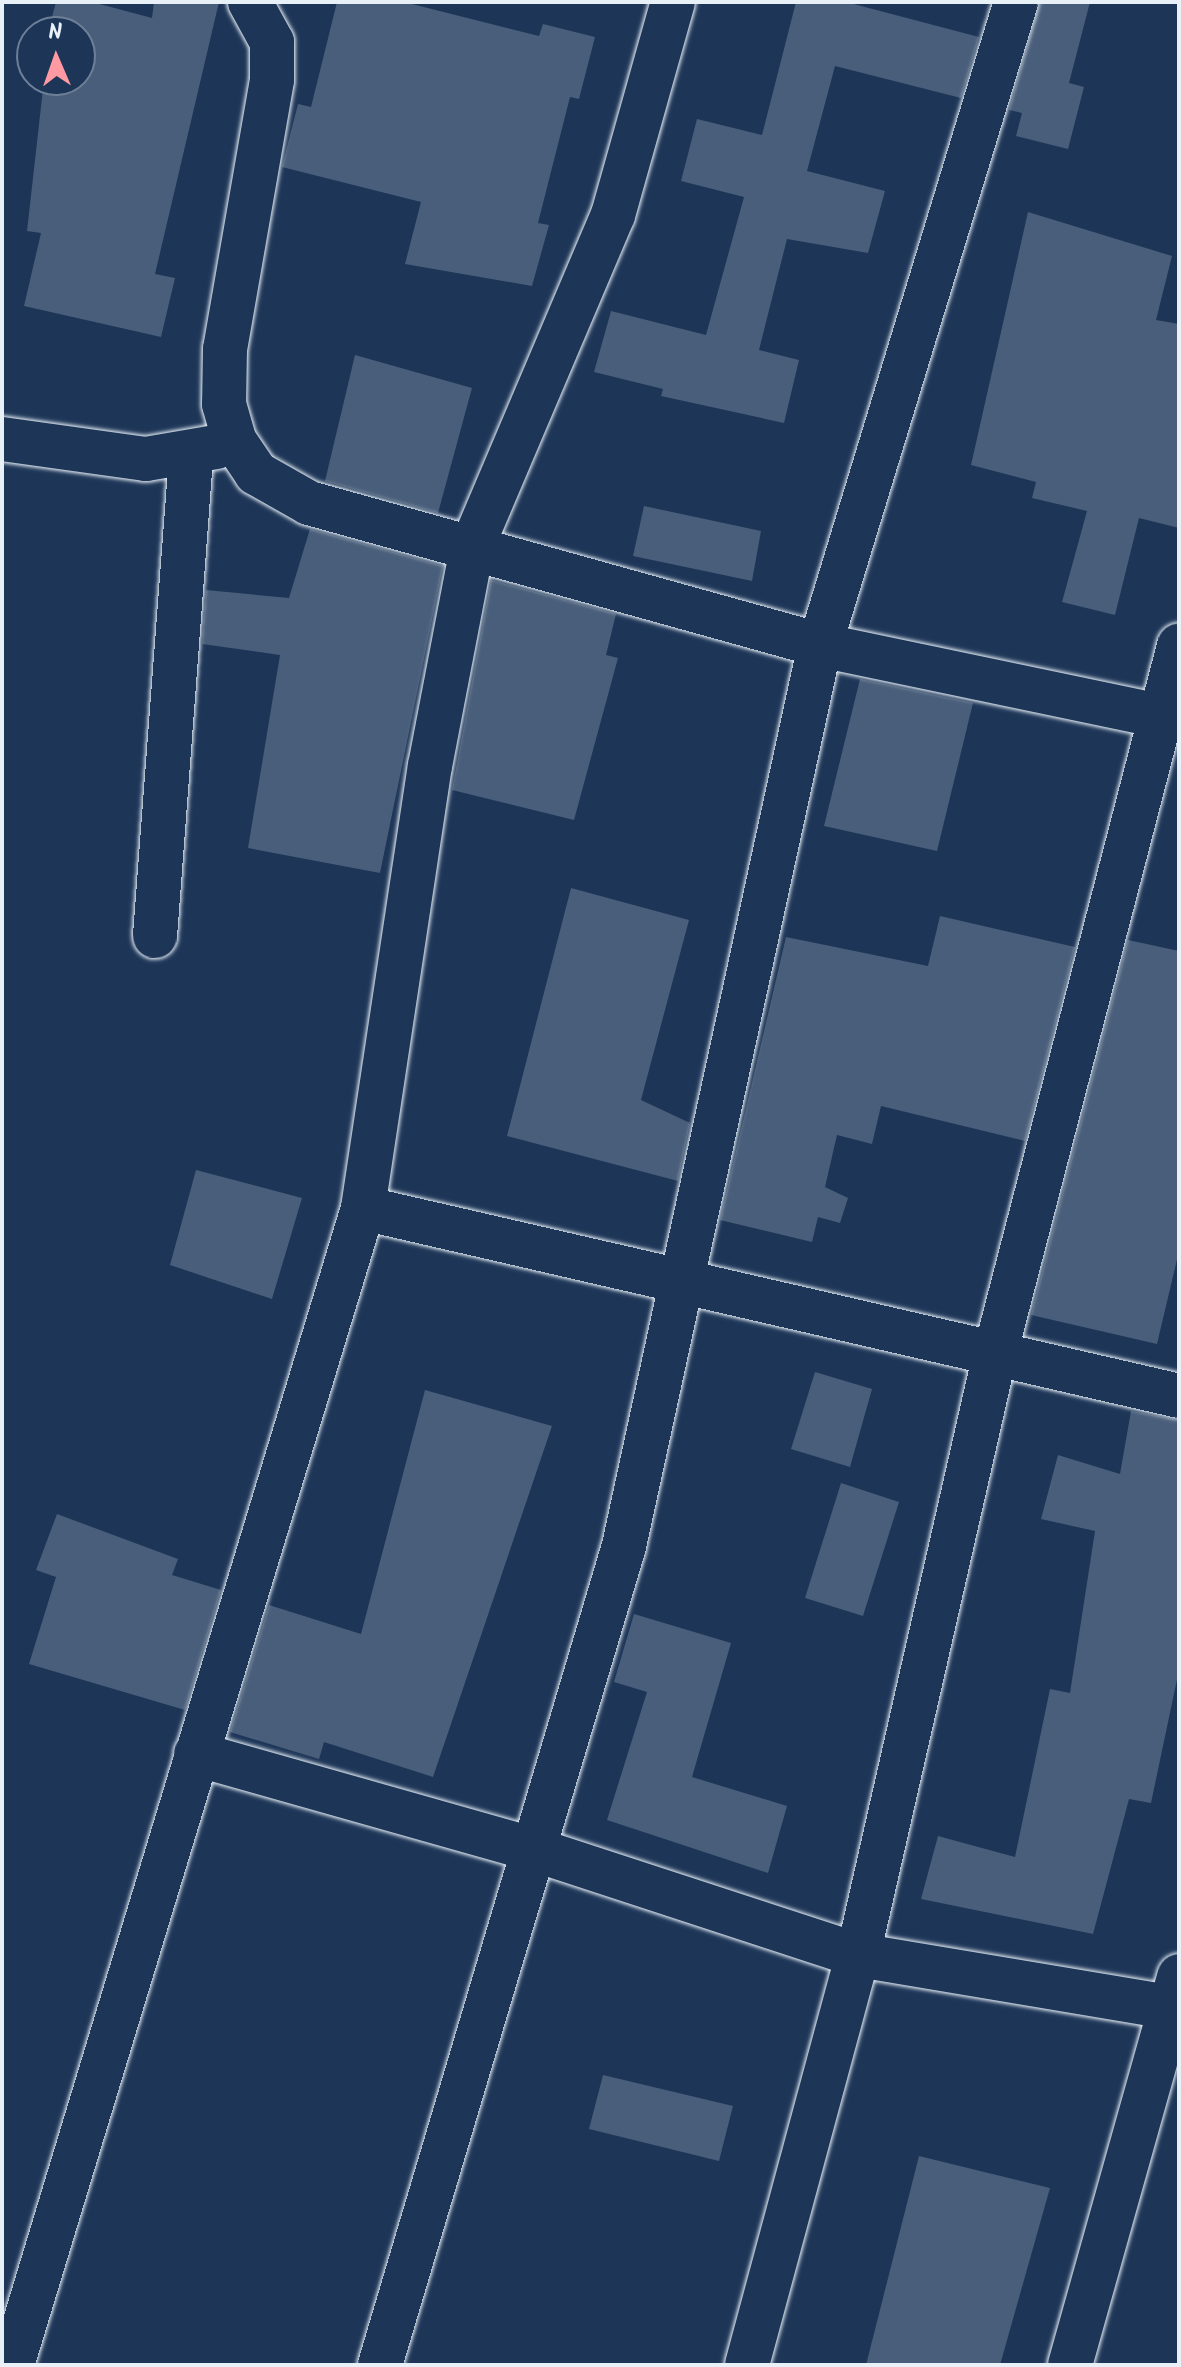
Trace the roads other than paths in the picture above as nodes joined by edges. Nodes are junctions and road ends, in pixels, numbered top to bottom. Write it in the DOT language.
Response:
graph roads {
  1 [pos="250,2"];
  2 [pos="673,2"];
  3 [pos="1016,2"];
  4 [pos="2,439"];
  5 [pos="234,440"];
  6 [pos="191,457"];
  7 [pos="472,547"];
  8 [pos="820,645"];
  9 [pos="1179,646"];
  10 [pos="1168,718"];
  11 [pos="155,936"];
  12 [pos="363,1208"];
  13 [pos="678,1279"];
  14 [pos="995,1354"];
  15 [pos="1179,1396"];
  16 [pos="196,1754"];
  17 [pos="539,1851"];
  18 [pos="858,1955"];
  19 [pos="1176,1998"];
  20 [pos="12,2365"];
  21 [pos="380,2365"];
  22 [pos="747,2365"];
  23 [pos="1070,2365"];
  1 -- 5 [label="street"];
  2 -- 7 [label="street"];
  3 -- 8 [label="street"];
  4 -- 6 [label="street"];
  5 -- 6 [label="street"];
  5 -- 7 [label="street"];
  6 -- 11 [label="street"];
  7 -- 8 [label="street"];
  7 -- 12 [label="street"];
  8 -- 10 [label="street"];
  8 -- 13 [label="street"];
  9 -- 10 [label="street"];
  10 -- 14 [label="street"];
  12 -- 13 [label="street"];
  12 -- 16 [label="street"];
  13 -- 14 [label="street"];
  13 -- 17 [label="street"];
  14 -- 15 [label="street"];
  14 -- 18 [label="street"];
  16 -- 17 [label="street"];
  16 -- 20 [label="street"];
  17 -- 18 [label="street"];
  17 -- 21 [label="street"];
  18 -- 19 [label="street"];
  18 -- 22 [label="street"];
  19 -- 23 [label="street"];
}
